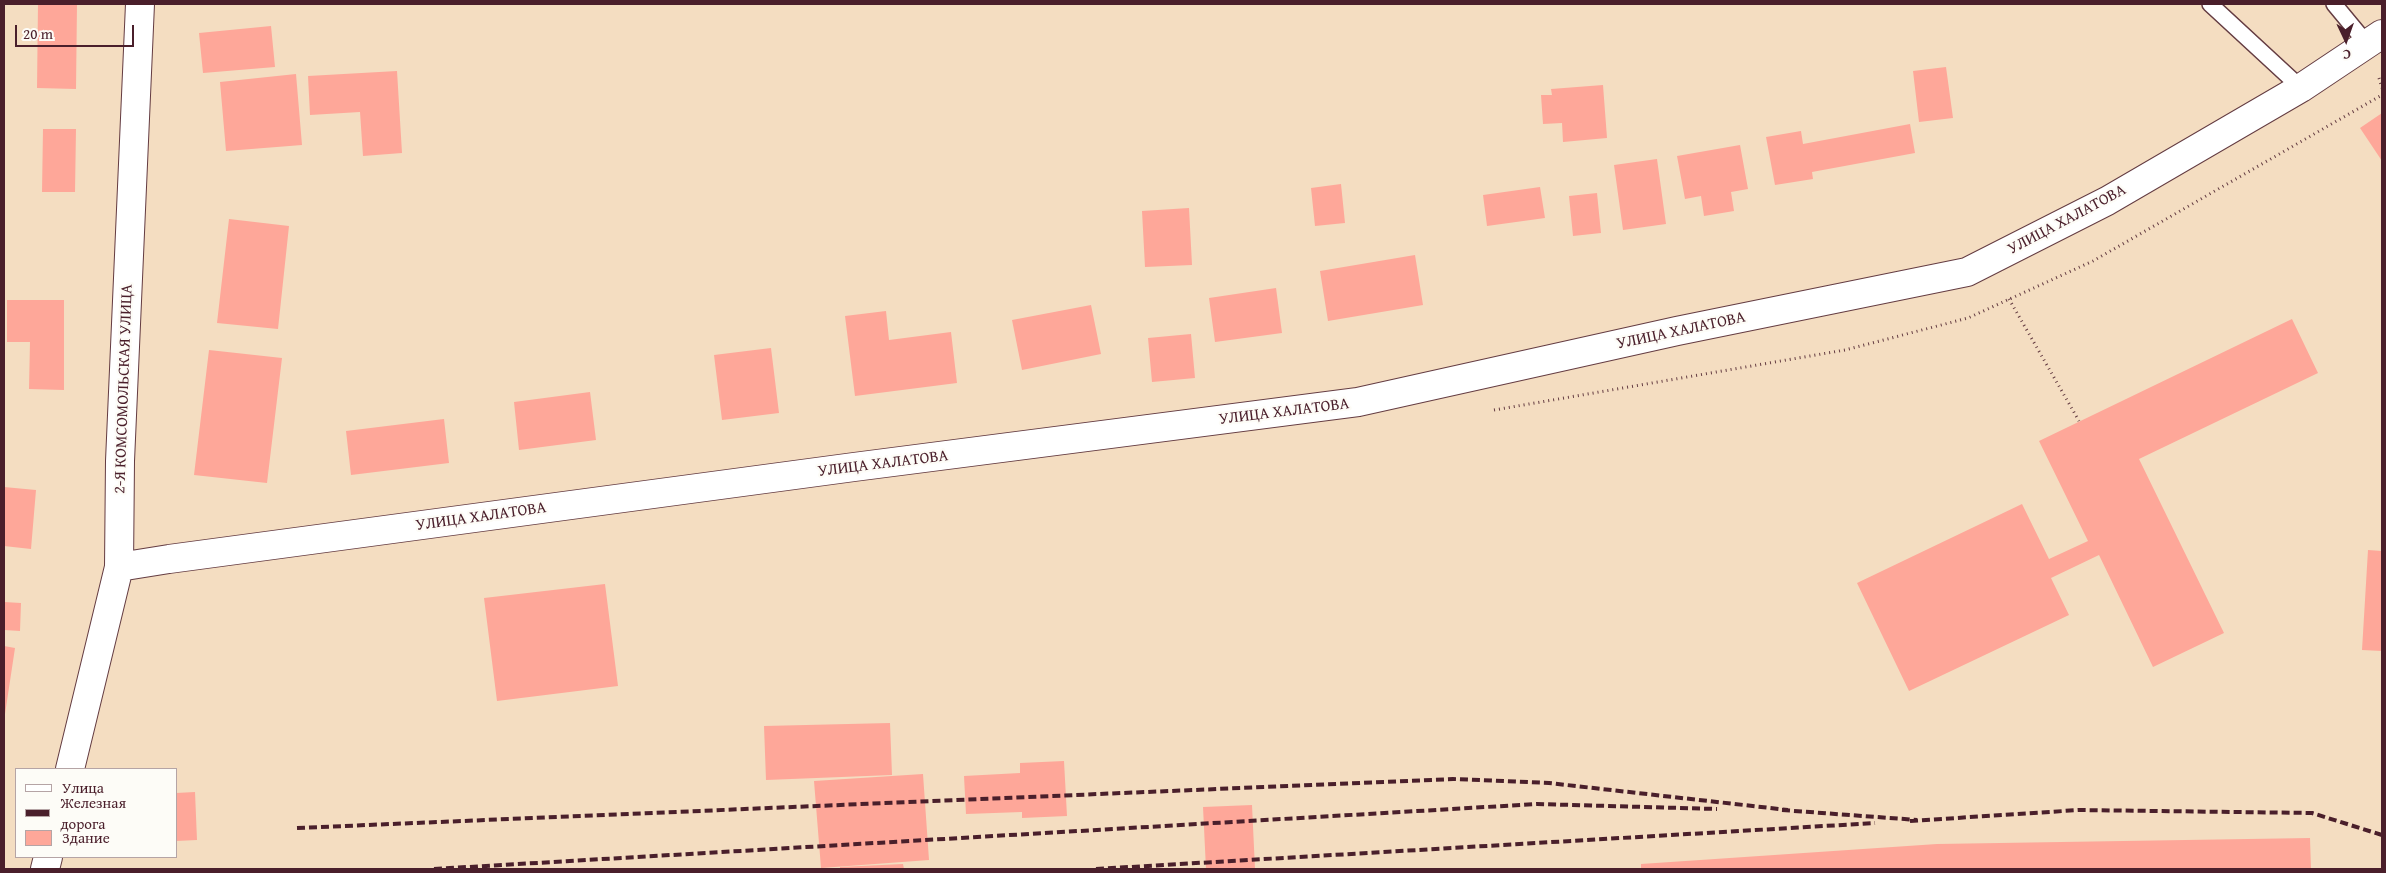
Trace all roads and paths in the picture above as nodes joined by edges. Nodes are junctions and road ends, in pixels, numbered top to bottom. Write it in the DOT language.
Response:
graph roads {
  1 [pos="140,4"];
  2 [pos="2210,4"];
  3 [pos="2334,4"];
  4 [pos="2375,40"];
  5 [pos="2302,88"];
  6 [pos="2009,299"];
  7 [pos="2079,422"];
  8 [pos="119,567"];
  9 [pos="70,768"];
  1 -- 8 [label="street, 2-Я КОМСОМОЛЬСКАЯ УЛИЦА"];
  2 -- 5 [label="lane"];
  3 -- 4 [label="lane"];
  4 -- 5 [label="street, УЛИЦА ХАЛАТОВА"];
  5 -- 8 [label="street, УЛИЦА ХАЛАТОВА"];
  6 -- 7 [label="path"];
  8 -- 9 [label="street, 2-Я КОМСОМОЛЬСКАЯ УЛИЦА"];
}
